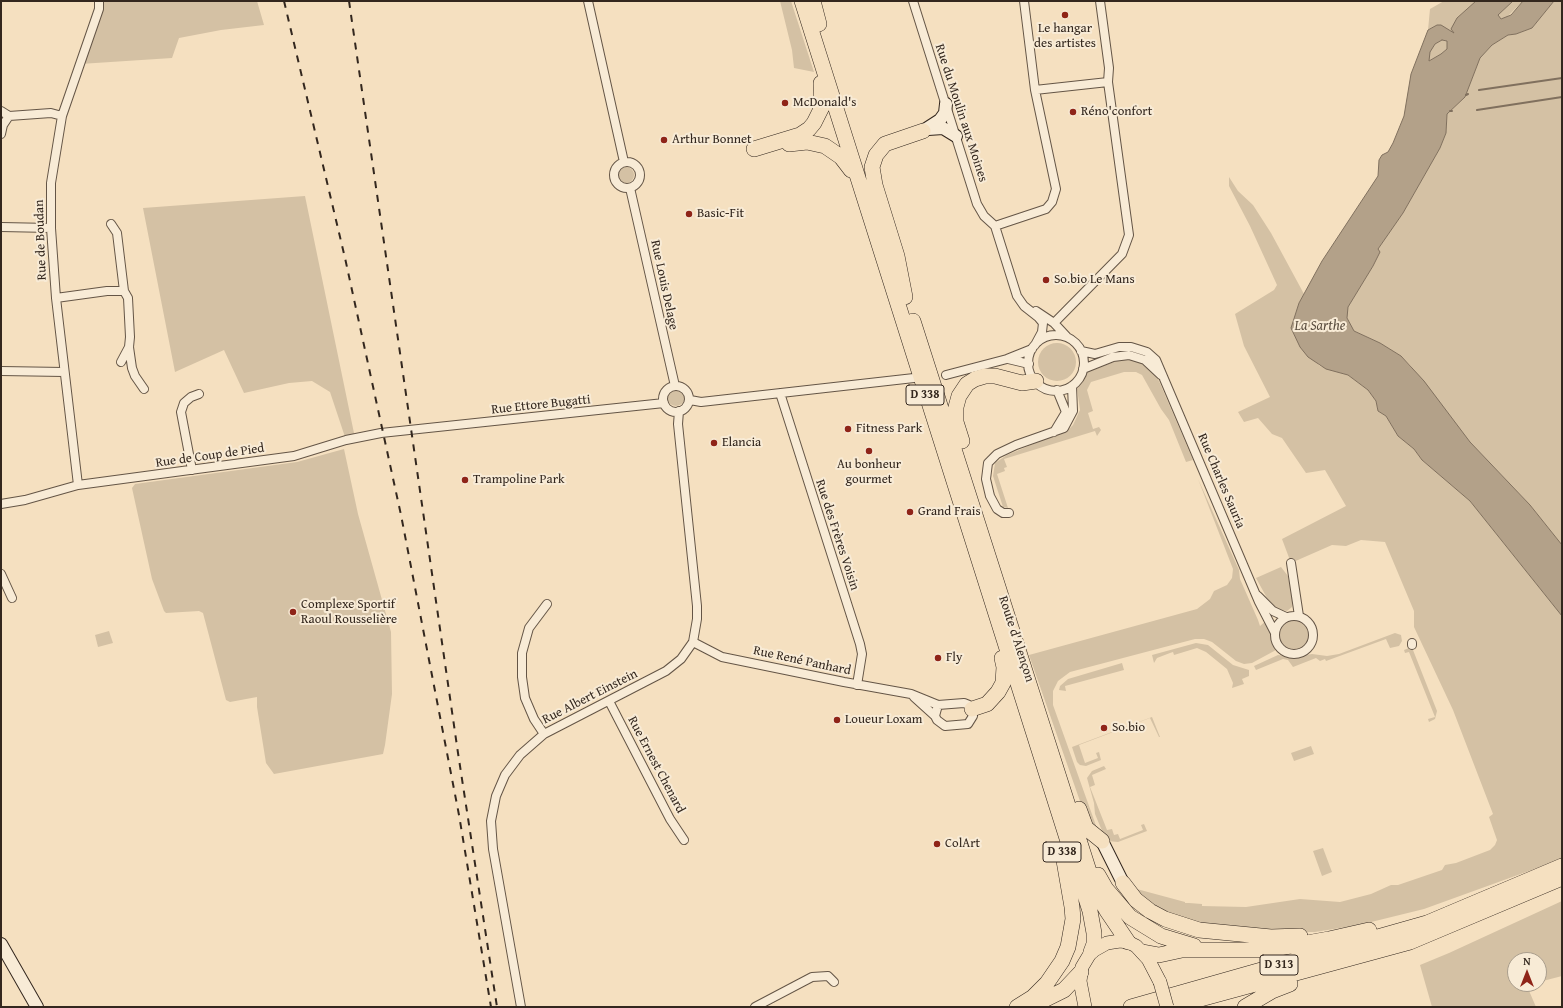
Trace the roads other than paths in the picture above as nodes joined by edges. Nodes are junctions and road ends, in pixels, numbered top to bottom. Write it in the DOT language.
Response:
graph roads {
  1 [pos="99,1"];
  2 [pos="588,1"];
  3 [pos="801,1"];
  4 [pos="812,1"];
  5 [pos="913,1"];
  6 [pos="1024,1"];
  7 [pos="1100,1"];
  8 [pos="1108,82"];
  9 [pos="1035,90"];
  10 [pos="946,104"];
  11 [pos="1,111"];
  12 [pos="9,116"];
  13 [pos="62,116"];
  14 [pos="923,131"];
  15 [pos="1,134"];
  16 [pos="956,136"];
  17 [pos="624,162"];
  18 [pos="858,181"];
  19 [pos="630,188"];
  20 [pos="111,224"];
  21 [pos="995,226"];
  22 [pos="1,227"];
  23 [pos="51,228"];
  24 [pos="124,291"];
  25 [pos="905,297"];
  26 [pos="56,298"];
  27 [pos="1024,306"];
  28 [pos="1054,323"];
  29 [pos="1067,337"];
  30 [pos="129,347"];
  31 [pos="1033,347"];
  32 [pos="1081,351"];
  33 [pos="1007,359"];
  34 [pos="121,362"];
  35 [pos="1029,364"];
  36 [pos="1083,369"];
  37 [pos="1,371"];
  38 [pos="64,372"];
  39 [pos="946,375"];
  40 [pos="1163,376"];
  41 [pos="914,378"];
  42 [pos="1036,381"];
  43 [pos="675,386"];
  44 [pos="1072,386"];
  45 [pos="144,389"];
  46 [pos="1057,390"];
  47 [pos="780,393"];
  48 [pos="199,394"];
  49 [pos="690,400"];
  50 [pos="664,403"];
  51 [pos="679,411"];
  52 [pos="421,428"];
  53 [pos="1054,432"];
  54 [pos="192,470"];
  55 [pos="78,485"];
  56 [pos="1,504"];
  57 [pos="1009,513"];
  58 [pos="1291,563"];
  59 [pos="1,574"];
  60 [pos="1000,589"];
  61 [pos="1257,595"];
  62 [pos="12,598"];
  63 [pos="547,604"];
  64 [pos="993,610"];
  65 [pos="1299,616"];
  66 [pos="1286,617"];
  67 [pos="1275,633"];
  68 [pos="693,642"];
  69 [pos="1015,681"];
  70 [pos="857,685"];
  71 [pos="911,694"];
  72 [pos="609,701"];
  73 [pos="938,705"];
  74 [pos="972,709"];
  75 [pos="935,716"];
  76 [pos="544,734"];
  77 [pos="1056,765"];
  78 [pos="1068,802"];
  79 [pos="684,840"];
  80 [pos="1102,841"];
  81 [pos="1562,866"];
  82 [pos="1562,878"];
  83 [pos="1123,883"];
  84 [pos="1518,885"];
  85 [pos="1370,929"];
  86 [pos="1128,942"];
  87 [pos="1,944"];
  88 [pos="1208,949"];
  89 [pos="1091,952"];
  90 [pos="1143,952"];
  91 [pos="1353,959"];
  92 [pos="1081,972"];
  93 [pos="834,982"];
  94 [pos="1084,1004"];
  95 [pos="37,1007"];
  96 [pos="521,1007"];
  97 [pos="755,1007"];
  98 [pos="1017,1007"];
  99 [pos="1029,1007"];
  100 [pos="1131,1007"];
  101 [pos="1167,1007"];
  102 [pos="1171,1007"];
  103 [pos="1245,1007"];
  1 -- 13 [label="street, Rue de Boudan"];
  2 -- 17 [label="street"];
  3 -- 18 [label="highway, D 338"];
  3 -- 18 [label="highway"];
  4 -- 25 [label="highway, D 338"];
  5 -- 10 [label="street, Rue du Moulin aux Moines"];
  6 -- 9 [label="street"];
  7 -- 8 [label="street"];
  8 -- 9 [label="street"];
  8 -- 28 [label="street"];
  9 -- 21 [label="street"];
  10 -- 14 [label="street"];
  10 -- 16 [label="street, Rue du Moulin aux Moines"];
  11 -- 12 [label="street"];
  12 -- 13 [label="street"];
  12 -- 15 [label="street"];
  13 -- 23 [label="street, Rue de Boudan"];
  14 -- 16 [label="street"];
  14 -- 25 [label="highway"];
  16 -- 21 [label="street, Rue du Moulin aux Moines"];
  17 -- 19 [label="street"];
  17 -- 19 [label="street"];
  18 -- 64 [label="highway, D 338"];
  19 -- 43 [label="street, Rue Louis Delage"];
  20 -- 24 [label="street"];
  21 -- 27 [label="street, Rue du Moulin aux Moines"];
  22 -- 23 [label="street"];
  23 -- 26 [label="street, Rue de Boudan"];
  24 -- 26 [label="street"];
  24 -- 30 [label="street"];
  25 -- 60 [label="highway, D 338"];
  26 -- 38 [label="street, Rue de Boudan"];
  27 -- 28 [label="street"];
  27 -- 31 [label="street, Rue du Moulin aux Moines"];
  28 -- 29 [label="street"];
  29 -- 31 [label="street"];
  29 -- 32 [label="street"];
  30 -- 34 [label="street"];
  30 -- 45 [label="street"];
  31 -- 33 [label="street"];
  31 -- 35 [label="street"];
  32 -- 36 [label="street"];
  32 -- 40 [label="street, Rue Charles Sauria"];
  33 -- 35 [label="street"];
  33 -- 39 [label="street"];
  35 -- 42 [label="street"];
  36 -- 40 [label="street, Rue Charles Sauria"];
  36 -- 44 [label="street"];
  37 -- 38 [label="street"];
  38 -- 55 [label="street, Rue de Boudan"];
  40 -- 61 [label="street, Rue Charles Sauria"];
  41 -- 47 [label="street"];
  42 -- 46 [label="street"];
  42 -- 60 [label="highway"];
  43 -- 49 [label="street"];
  43 -- 50 [label="street"];
  44 -- 46 [label="street"];
  44 -- 53 [label="street"];
  46 -- 53 [label="street"];
  47 -- 49 [label="street"];
  47 -- 70 [label="street, Rue des Frères Voisin"];
  48 -- 54 [label="street"];
  49 -- 51 [label="street"];
  50 -- 51 [label="street"];
  50 -- 52 [label="street, Rue Ettore Bugatti"];
  51 -- 68 [label="street, Rue Albert Einstein"];
  52 -- 54 [label="street, Rue de Coup de Pied"];
  53 -- 57 [label="street"];
  54 -- 55 [label="street, Rue de Coup de Pied"];
  55 -- 56 [label="street, Rue de Coup de Pied"];
  58 -- 65 [label="street"];
  59 -- 62 [label="street"];
  60 -- 77 [label="highway, Route d'Alençon / D 338"];
  61 -- 66 [label="street, Rue Charles Sauria"];
  61 -- 67 [label="street, Rue Charles Sauria"];
  63 -- 76 [label="street"];
  64 -- 69 [label="highway, D 338"];
  64 -- 74 [label="highway"];
  65 -- 66 [label="street"];
  65 -- 67 [label="street"];
  66 -- 67 [label="street"];
  68 -- 70 [label="street, Rue René Panhard"];
  68 -- 72 [label="street, Rue Albert Einstein"];
  69 -- 89 [label="highway, D 338"];
  69 -- 98 [label="highway, D 338"];
  70 -- 71 [label="street, Rue René Panhard"];
  71 -- 73 [label="street, Rue René Panhard"];
  71 -- 75 [label="street"];
  72 -- 76 [label="street, Rue Albert Einstein"];
  72 -- 79 [label="street, Rue Ernest Chenard"];
  73 -- 74 [label="street"];
  73 -- 75 [label="street"];
  74 -- 75 [label="street"];
  76 -- 96 [label="street, Rue Albert Einstein"];
  77 -- 78 [label="highway, D 338"];
  77 -- 80 [label="highway, D 313"];
  78 -- 86 [label="highway, D 338"];
  78 -- 88 [label="highway, D 313"];
  80 -- 83 [label="street, D 313"];
  81 -- 84 [label="highway, D 313"];
  82 -- 91 [label="highway, D 313"];
  83 -- 85 [label="highway, D 313"];
  84 -- 85 [label="highway, D 313"];
  84 -- 100 [label="highway, D 313"];
  85 -- 88 [label="highway, D 313"];
  86 -- 89 [label="main road"];
  86 -- 90 [label="main road"];
  87 -- 95 [label="street"];
  88 -- 90 [label="highway, D 313"];
  89 -- 92 [label="main road"];
  90 -- 101 [label="main road, bridge"];
  91 -- 102 [label="highway, D 313"];
  91 -- 103 [label="highway"];
  92 -- 94 [label="main road"];
  92 -- 99 [label="highway"];
  93 -- 97 [label="street"];
}
